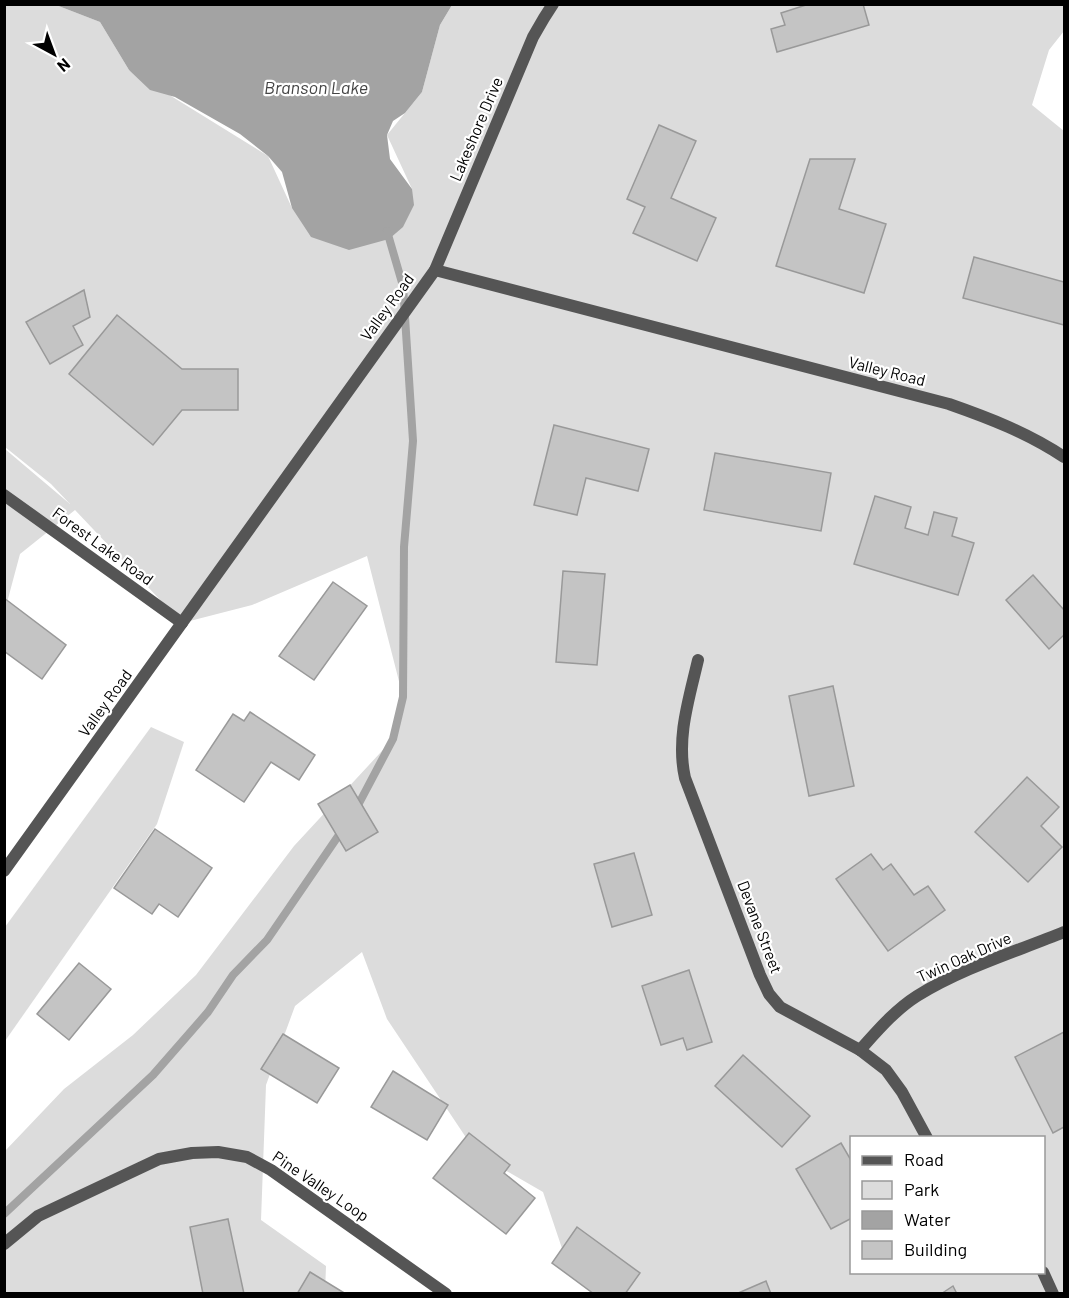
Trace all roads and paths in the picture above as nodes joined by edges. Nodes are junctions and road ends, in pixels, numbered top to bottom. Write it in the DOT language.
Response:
graph roads {
  1 [pos="553,4"];
  2 [pos="435,270"];
  3 [pos="1065,457"];
  4 [pos="4,495"];
  5 [pos="182,623"];
  6 [pos="698,660"];
  7 [pos="4,871"];
  8 [pos="1065,932"];
  9 [pos="860,1050"];
  10 [pos="926,1136"];
  11 [pos="4,1244"];
  12 [pos="1044,1274"];
  13 [pos="446,1293"];
  14 [pos="1053,1293"];
  1 -- 2 [label="street, Lakeshore Drive"];
  2 -- 3 [label="street, Valley Road"];
  2 -- 5 [label="street, Valley Road"];
  4 -- 5 [label="street, Forest Lake Road"];
  5 -- 7 [label="street, Valley Road"];
  6 -- 9 [label="street, Devane Street"];
  8 -- 9 [label="street, Twin Oak Drive"];
  9 -- 10 [label="street, Devane Street"];
  11 -- 13 [label="street, Pine Valley Loop"];
  12 -- 14 [label="street"];
}
